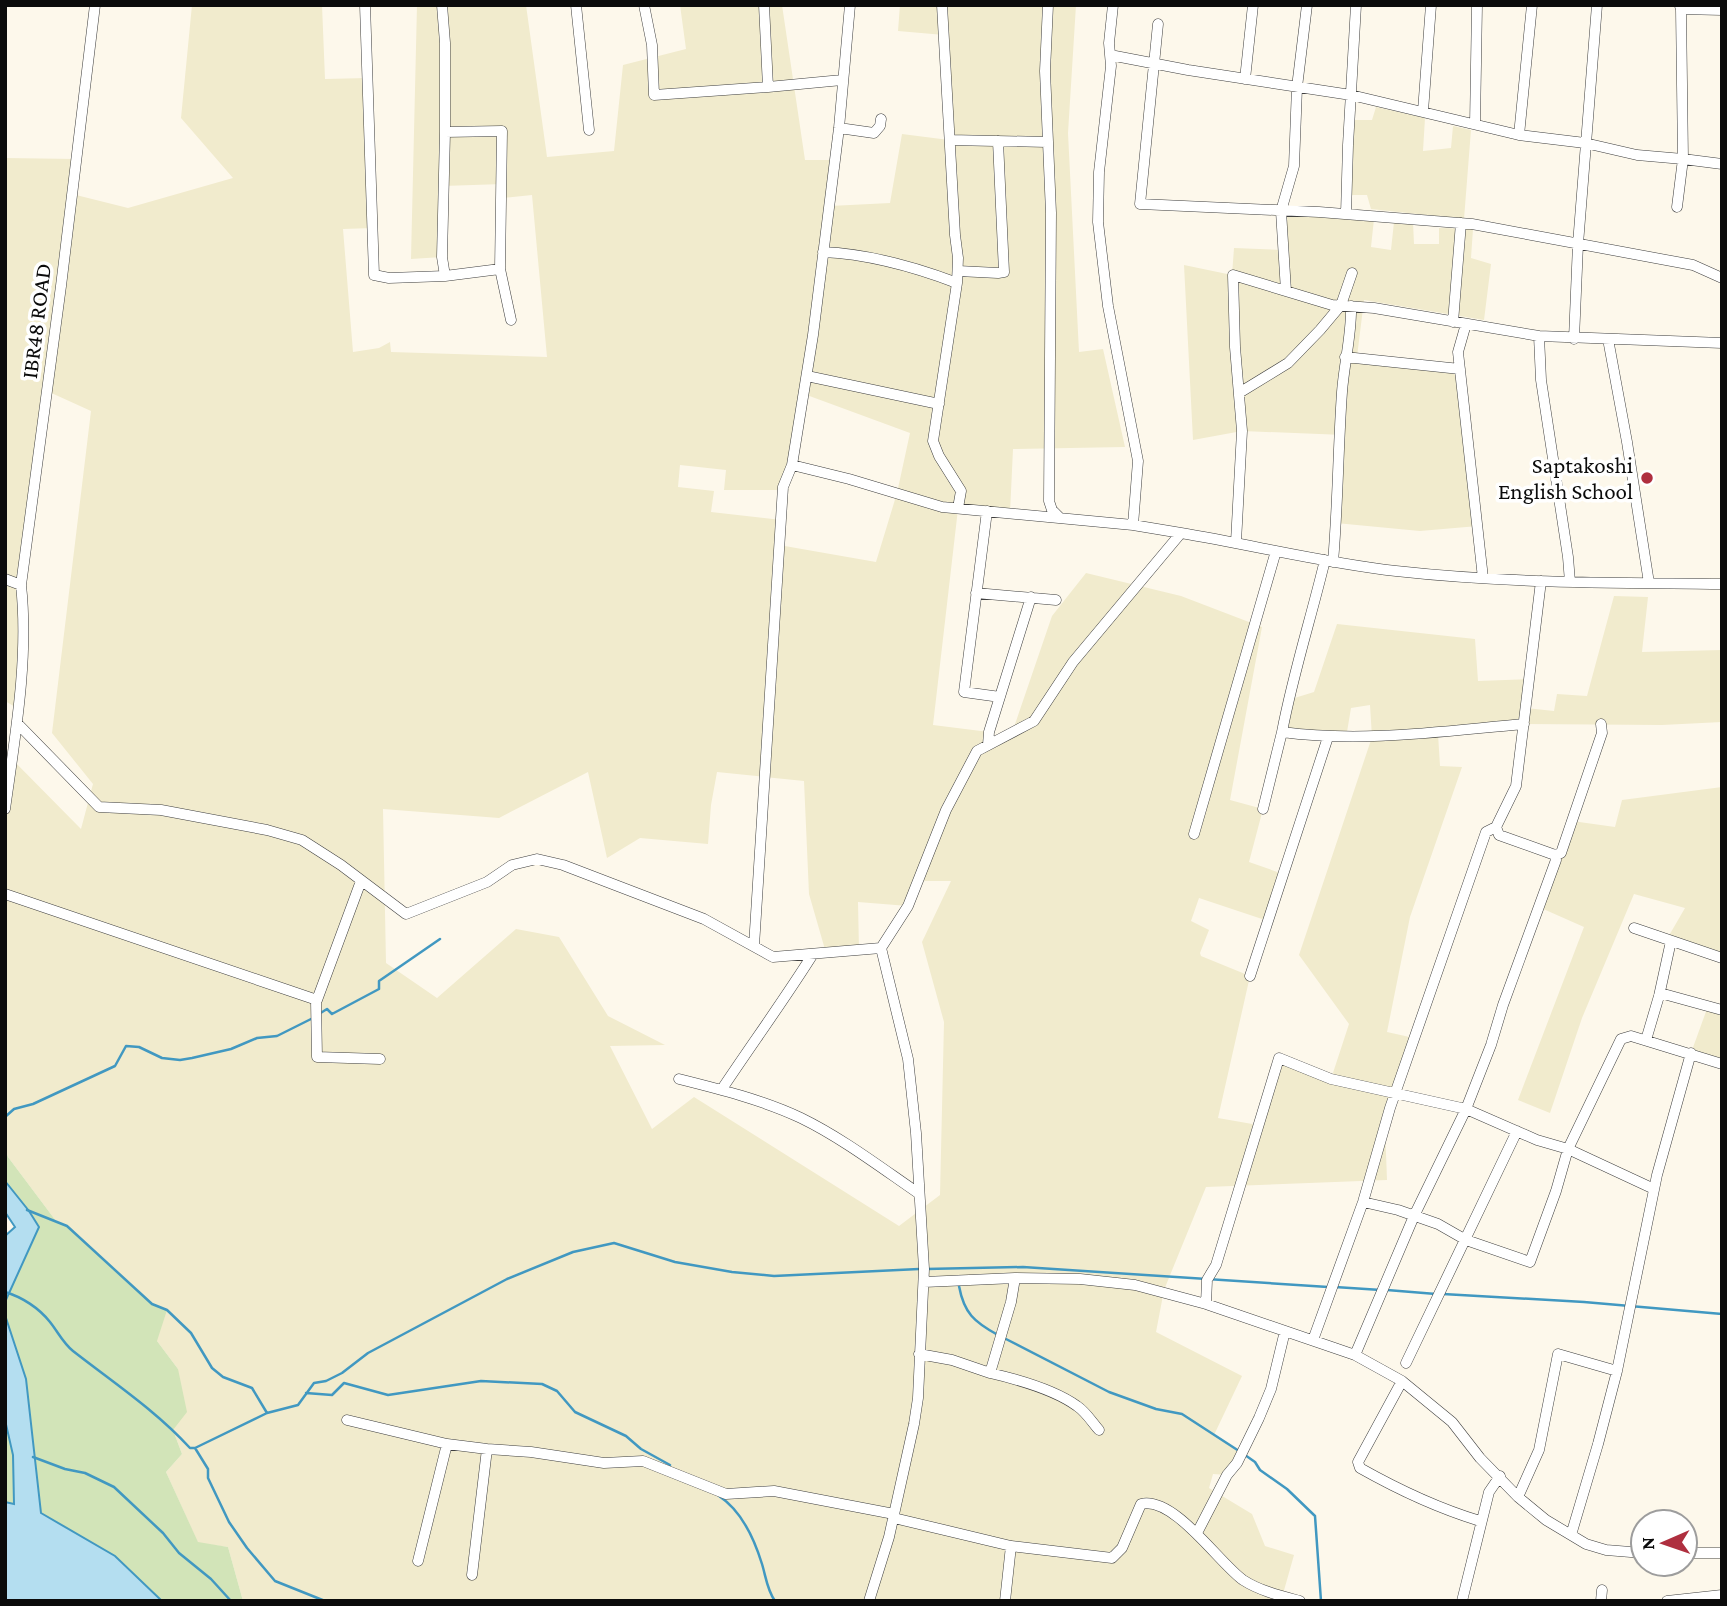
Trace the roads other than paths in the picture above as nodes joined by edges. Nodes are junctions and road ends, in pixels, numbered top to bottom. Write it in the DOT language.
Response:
graph roads {
  1 [pos="95,5"];
  2 [pos="365,5"];
  3 [pos="442,5"];
  4 [pos="576,5"];
  5 [pos="644,5"];
  6 [pos="764,5"];
  7 [pos="849,5"];
  8 [pos="942,5"];
  9 [pos="1048,5"];
  10 [pos="1113,5"];
  11 [pos="1253,5"];
  12 [pos="1307,5"];
  13 [pos="1356,5"];
  14 [pos="1431,5"];
  15 [pos="1477,5"];
  16 [pos="1532,5"];
  17 [pos="1597,5"];
  18 [pos="1681,7"];
  19 [pos="1722,9"];
  20 [pos="1158,24"];
  21 [pos="1110,55"];
  22 [pos="1154,64"];
  23 [pos="1245,79"];
  24 [pos="842,80"];
  25 [pos="768,87"];
  26 [pos="1297,87"];
  27 [pos="1351,95"];
  28 [pos="1423,111"];
  29 [pos="881,119"];
  30 [pos="1475,124"];
  31 [pos="838,128"];
  32 [pos="589,130"];
  33 [pos="444,132"];
  34 [pos="1519,135"];
  35 [pos="950,140"];
  36 [pos="998,141"];
  37 [pos="1047,142"];
  38 [pos="1585,143"];
  39 [pos="1683,159"];
  40 [pos="1722,164"];
  41 [pos="1677,207"];
  42 [pos="1281,211"];
  43 [pos="1346,214"];
  44 [pos="1461,223"];
  45 [pos="1578,244"];
  46 [pos="823,252"];
  47 [pos="500,269"];
  48 [pos="958,271"];
  49 [pos="1352,273"];
  50 [pos="445,276"];
  51 [pos="1722,278"];
  52 [pos="957,283"];
  53 [pos="1286,291"];
  54 [pos="1346,306"];
  55 [pos="511,320"];
  56 [pos="1453,322"];
  57 [pos="1466,324"];
  58 [pos="1539,337"];
  59 [pos="1574,339"];
  60 [pos="1608,339"];
  61 [pos="1722,343"];
  62 [pos="1345,357"];
  63 [pos="1460,369"];
  64 [pos="807,376"];
  65 [pos="1239,393"];
  66 [pos="939,404"];
  67 [pos="792,465"];
  68 [pos="958,508"];
  69 [pos="987,511"];
  70 [pos="1060,518"];
  71 [pos="1133,525"];
  72 [pos="1181,533"];
  73 [pos="1236,542"];
  74 [pos="1276,551"];
  75 [pos="1329,561"];
  76 [pos="1483,578"];
  77 [pos="5,579"];
  78 [pos="1541,581"];
  79 [pos="1570,582"];
  80 [pos="1649,583"];
  81 [pos="1722,584"];
  82 [pos="20,585"];
  83 [pos="976,593"];
  84 [pos="1031,597"];
  85 [pos="1056,600"];
  86 [pos="1000,697"];
  87 [pos="17,723"];
  88 [pos="1524,724"];
  89 [pos="1601,724"];
  90 [pos="1282,732"];
  91 [pos="1328,737"];
  92 [pos="988,745"];
  93 [pos="5,809"];
  94 [pos="1263,809"];
  95 [pos="1496,827"];
  96 [pos="1194,834"];
  97 [pos="1555,855"];
  98 [pos="361,881"];
  99 [pos="5,894"];
  100 [pos="1634,928"];
  101 [pos="1671,941"];
  102 [pos="754,946"];
  103 [pos="881,948"];
  104 [pos="813,954"];
  105 [pos="1722,958"];
  106 [pos="1250,976"];
  107 [pos="1660,993"];
  108 [pos="316,1000"];
  109 [pos="1722,1010"];
  110 [pos="1646,1040"];
  111 [pos="1691,1053"];
  112 [pos="380,1059"];
  113 [pos="1722,1064"];
  114 [pos="678,1079"];
  115 [pos="722,1089"];
  116 [pos="1395,1093"];
  117 [pos="1466,1109"];
  118 [pos="1517,1131"];
  119 [pos="1569,1149"];
  120 [pos="1654,1189"];
  121 [pos="918,1193"];
  122 [pos="1363,1202"];
  123 [pos="1414,1216"];
  124 [pos="1466,1240"];
  125 [pos="1016,1278"];
  126 [pos="924,1282"];
  127 [pos="1206,1304"];
  128 [pos="1285,1331"];
  129 [pos="1313,1340"];
  130 [pos="919,1354"];
  131 [pos="1354,1355"];
  132 [pos="1406,1363"];
  133 [pos="1617,1371"];
  134 [pos="990,1373"];
  135 [pos="1402,1381"];
  136 [pos="347,1420"];
  137 [pos="1099,1430"];
  138 [pos="447,1444"];
  139 [pos="487,1450"];
  140 [pos="1500,1476"];
  141 [pos="1518,1497"];
  142 [pos="894,1516"];
  143 [pos="1480,1521"];
  144 [pos="1197,1533"];
  145 [pos="1571,1535"];
  146 [pos="1011,1546"];
  147 [pos="1629,1552"];
  148 [pos="1699,1553"];
  149 [pos="1722,1553"];
  150 [pos="418,1560"];
  151 [pos="472,1575"];
  152 [pos="1722,1595"];
  153 [pos="869,1601"];
  154 [pos="1005,1601"];
  155 [pos="1300,1601"];
  156 [pos="1462,1601"];
  157 [pos="1667,1601"];
  1 -- 82 [label="street, IBR48 ROAD"];
  2 -- 50 [label="street"];
  3 -- 33 [label="street"];
  4 -- 32 [label="street"];
  5 -- 25 [label="street"];
  6 -- 25 [label="street"];
  7 -- 24 [label="street"];
  8 -- 35 [label="street"];
  9 -- 37 [label="street"];
  10 -- 21 [label="street"];
  11 -- 23 [label="street"];
  12 -- 26 [label="street"];
  13 -- 27 [label="street"];
  14 -- 28 [label="street"];
  15 -- 30 [label="street"];
  16 -- 34 [label="street"];
  17 -- 38 [label="street"];
  18 -- 19 [label="street"];
  18 -- 39 [label="street"];
  20 -- 22 [label="street"];
  21 -- 22 [label="street"];
  21 -- 71 [label="street"];
  22 -- 23 [label="street"];
  22 -- 42 [label="street"];
  23 -- 26 [label="street"];
  24 -- 25 [label="street"];
  24 -- 31 [label="street"];
  26 -- 27 [label="street"];
  26 -- 42 [label="street"];
  27 -- 28 [label="street"];
  27 -- 43 [label="street"];
  28 -- 30 [label="street"];
  29 -- 31 [label="street"];
  30 -- 34 [label="street"];
  31 -- 46 [label="street"];
  33 -- 47 [label="street"];
  33 -- 50 [label="street"];
  34 -- 38 [label="street"];
  35 -- 36 [label="street"];
  35 -- 48 [label="street"];
  36 -- 37 [label="street"];
  36 -- 48 [label="street"];
  37 -- 70 [label="street"];
  38 -- 39 [label="street"];
  38 -- 45 [label="street"];
  39 -- 40 [label="street"];
  39 -- 41 [label="street"];
  42 -- 43 [label="street"];
  42 -- 53 [label="street"];
  43 -- 44 [label="street"];
  44 -- 45 [label="street"];
  44 -- 56 [label="street"];
  45 -- 51 [label="street"];
  45 -- 59 [label="street"];
  46 -- 52 [label="street"];
  46 -- 64 [label="street"];
  47 -- 50 [label="street"];
  47 -- 55 [label="street"];
  48 -- 52 [label="street"];
  49 -- 54 [label="street"];
  52 -- 66 [label="street"];
  53 -- 54 [label="street"];
  53 -- 65 [label="street"];
  54 -- 56 [label="street"];
  54 -- 62 [label="street"];
  54 -- 65 [label="street"];
  56 -- 57 [label="street"];
  57 -- 58 [label="street"];
  57 -- 63 [label="street"];
  58 -- 59 [label="street"];
  58 -- 79 [label="street"];
  59 -- 60 [label="street"];
  60 -- 61 [label="street"];
  60 -- 80 [label="street"];
  62 -- 63 [label="street"];
  62 -- 75 [label="street"];
  63 -- 76 [label="street"];
  64 -- 66 [label="street"];
  64 -- 67 [label="street"];
  65 -- 73 [label="street"];
  66 -- 68 [label="street"];
  67 -- 68 [label="street"];
  67 -- 102 [label="street"];
  68 -- 69 [label="street"];
  69 -- 70 [label="street"];
  69 -- 83 [label="street"];
  70 -- 71 [label="street"];
  71 -- 72 [label="street"];
  72 -- 73 [label="street"];
  72 -- 92 [label="street"];
  73 -- 74 [label="street"];
  74 -- 75 [label="street"];
  74 -- 96 [label="street"];
  75 -- 76 [label="street"];
  75 -- 90 [label="street"];
  76 -- 78 [label="street"];
  77 -- 82 [label="street"];
  78 -- 79 [label="street"];
  78 -- 88 [label="street"];
  79 -- 80 [label="street"];
  80 -- 81 [label="street"];
  82 -- 87 [label="street, IBR48 ROAD"];
  83 -- 84 [label="street"];
  83 -- 86 [label="street"];
  84 -- 85 [label="street"];
  84 -- 86 [label="street"];
  86 -- 92 [label="street"];
  87 -- 93 [label="street, IBR48 ROAD"];
  87 -- 98 [label="street"];
  88 -- 91 [label="street"];
  88 -- 95 [label="street"];
  89 -- 97 [label="street"];
  90 -- 91 [label="street"];
  90 -- 94 [label="street"];
  91 -- 106 [label="street"];
  92 -- 103 [label="street"];
  95 -- 97 [label="street"];
  95 -- 116 [label="street"];
  97 -- 117 [label="street"];
  98 -- 102 [label="street"];
  98 -- 108 [label="street"];
  99 -- 108 [label="street"];
  100 -- 101 [label="street"];
  101 -- 105 [label="street"];
  101 -- 107 [label="street"];
  102 -- 104 [label="street"];
  103 -- 104 [label="street"];
  103 -- 121 [label="street"];
  104 -- 115 [label="street"];
  107 -- 109 [label="street"];
  107 -- 110 [label="street"];
  108 -- 112 [label="street"];
  110 -- 111 [label="street"];
  110 -- 119 [label="street"];
  111 -- 113 [label="street"];
  111 -- 120 [label="street"];
  114 -- 115 [label="street"];
  115 -- 121 [label="street"];
  116 -- 117 [label="street"];
  116 -- 122 [label="street"];
  116 -- 127 [label="street"];
  117 -- 118 [label="street"];
  117 -- 123 [label="street"];
  118 -- 119 [label="street"];
  118 -- 124 [label="street"];
  119 -- 120 [label="street"];
  119 -- 124 [label="street"];
  120 -- 133 [label="street"];
  121 -- 126 [label="street"];
  122 -- 123 [label="street"];
  122 -- 129 [label="street"];
  123 -- 124 [label="street"];
  123 -- 131 [label="street"];
  124 -- 132 [label="street"];
  125 -- 126 [label="street"];
  125 -- 127 [label="street"];
  125 -- 134 [label="street"];
  126 -- 130 [label="street"];
  127 -- 128 [label="street"];
  128 -- 129 [label="street"];
  128 -- 144 [label="street"];
  129 -- 131 [label="street"];
  130 -- 134 [label="street"];
  130 -- 142 [label="street"];
  131 -- 135 [label="street"];
  133 -- 141 [label="street"];
  133 -- 145 [label="street"];
  134 -- 137 [label="street"];
  135 -- 140 [label="street"];
  135 -- 143 [label="street"];
  136 -- 138 [label="street"];
  138 -- 139 [label="street"];
  138 -- 150 [label="street"];
  139 -- 142 [label="street"];
  139 -- 151 [label="street"];
  140 -- 141 [label="street"];
  140 -- 143 [label="street"];
  141 -- 145 [label="street"];
  142 -- 146 [label="street"];
  142 -- 153 [label="street"];
  143 -- 156 [label="street"];
  144 -- 146 [label="street"];
  144 -- 155 [label="street"];
  145 -- 147 [label="street"];
  146 -- 154 [label="street"];
  148 -- 149 [label="street"];
  152 -- 157 [label="street"];
}
